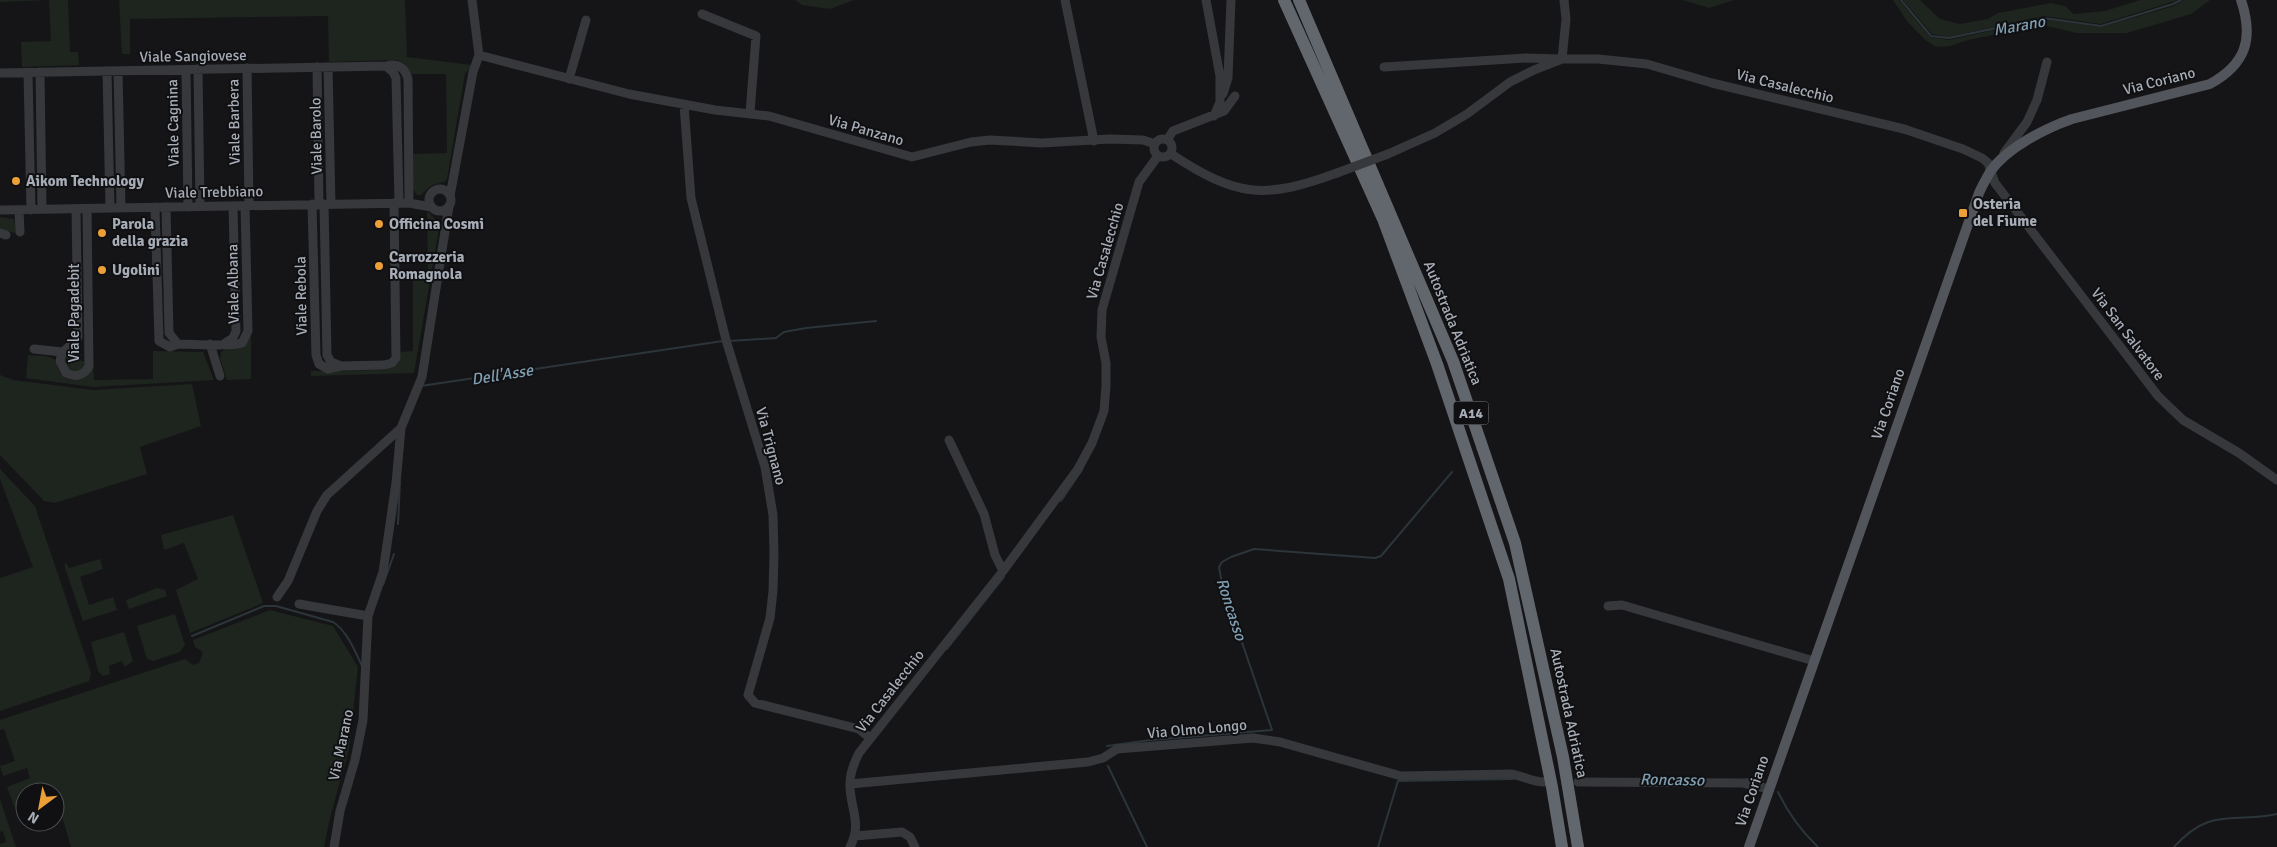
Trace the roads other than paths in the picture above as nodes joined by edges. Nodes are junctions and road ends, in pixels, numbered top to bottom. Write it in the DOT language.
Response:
graph roads {
  1 [pos="472,0"];
  2 [pos="1065,0"];
  3 [pos="1206,0"];
  4 [pos="1231,0"];
  5 [pos="1284,0"];
  6 [pos="1299,0"];
  7 [pos="1564,0"];
  8 [pos="2241,0"];
  9 [pos="702,14"];
  10 [pos="586,20"];
  11 [pos="479,56"];
  12 [pos="1562,59"];
  13 [pos="2047,62"];
  14 [pos="386,66"];
  15 [pos="317,67"];
  16 [pos="328,67"];
  17 [pos="1384,67"];
  18 [pos="247,68"];
  19 [pos="198,69"];
  20 [pos="186,70"];
  21 [pos="107,71"];
  22 [pos="118,71"];
  23 [pos="28,72"];
  24 [pos="40,72"];
  25 [pos="0,73"];
  26 [pos="569,79"];
  27 [pos="1235,96"];
  28 [pos="1220,102"];
  29 [pos="684,105"];
  30 [pos="750,113"];
  31 [pos="1214,116"];
  32 [pos="1167,140"];
  33 [pos="1094,141"];
  34 [pos="1155,144"];
  35 [pos="1171,154"];
  36 [pos="1158,156"];
  37 [pos="2000,162"];
  38 [pos="1991,170"];
  39 [pos="455,173"];
  40 [pos="439,190"];
  41 [pos="430,195"];
  42 [pos="450,196"];
  43 [pos="396,203"];
  44 [pos="409,203"];
  45 [pos="322,204"];
  46 [pos="200,206"];
  47 [pos="233,206"];
  48 [pos="247,206"];
  49 [pos="449,206"];
  50 [pos="155,207"];
  51 [pos="166,207"];
  52 [pos="188,207"];
  53 [pos="110,208"];
  54 [pos="121,208"];
  55 [pos="42,209"];
  56 [pos="76,209"];
  57 [pos="87,209"];
  58 [pos="434,209"];
  59 [pos="0,210"];
  60 [pos="19,210"];
  61 [pos="31,210"];
  62 [pos="20,232"];
  63 [pos="443,234"];
  64 [pos="178,344"];
  65 [pos="210,344"];
  66 [pos="225,344"];
  67 [pos="34,349"];
  68 [pos="62,352"];
  69 [pos="220,376"];
  70 [pos="401,428"];
  71 [pos="949,440"];
  72 [pos="2277,480"];
  73 [pos="1003,570"];
  74 [pos="277,597"];
  75 [pos="299,604"];
  76 [pos="1608,606"];
  77 [pos="368,616"];
  78 [pos="1814,661"];
  79 [pos="870,738"];
  80 [pos="1544,782"];
  81 [pos="1578,782"];
  82 [pos="850,784"];
  83 [pos="1769,789"];
  84 [pos="856,836"];
  85 [pos="334,847"];
  86 [pos="850,847"];
  87 [pos="915,847"];
  88 [pos="1562,847"];
  89 [pos="1578,847"];
  90 [pos="1748,847"];
  1 -- 11 [label="street"];
  2 -- 33 [label="street"];
  3 -- 28 [label="street"];
  4 -- 28 [label="street"];
  5 -- 88 [label="highway, Autostrada Adriatica / A14"];
  6 -- 89 [label="highway, Autostrada Adriatica / A14"];
  7 -- 12 [label="street"];
  8 -- 37 [label="main road, Via Coriano"];
  9 -- 30 [label="street"];
  10 -- 26 [label="street"];
  11 -- 26 [label="street, Via Panzano"];
  11 -- 39 [label="street"];
  12 -- 17 [label="street, Via Casalecchio"];
  12 -- 35 [label="street, Via Casalecchio, bridge"];
  12 -- 38 [label="street, Via Casalecchio"];
  13 -- 37 [label="street, Via Coriano"];
  14 -- 16 [label="street, Viale Sangiovese"];
  14 -- 43 [label="street"];
  14 -- 44 [label="street, Viale Sangiovese"];
  15 -- 16 [label="street, Viale Sangiovese"];
  15 -- 18 [label="street, Viale Sangiovese"];
  15 -- 45 [label="street, Viale Barolo"];
  16 -- 45 [label="street, Viale Barolo"];
  18 -- 19 [label="street, Viale Sangiovese"];
  18 -- 48 [label="street, Viale Barbera"];
  19 -- 20 [label="street, Viale Sangiovese"];
  19 -- 46 [label="street, Viale Cagnina"];
  20 -- 22 [label="street, Viale Sangiovese"];
  20 -- 52 [label="street, Viale Cagnina"];
  21 -- 22 [label="street, Viale Sangiovese"];
  21 -- 24 [label="street, Viale Sangiovese"];
  21 -- 53 [label="street"];
  22 -- 54 [label="street"];
  23 -- 24 [label="street, Viale Sangiovese"];
  23 -- 25 [label="street, Viale Sangiovese"];
  23 -- 61 [label="street"];
  24 -- 55 [label="street"];
  26 -- 29 [label="street, Via Panzano"];
  27 -- 31 [label="street"];
  28 -- 31 [label="street"];
  29 -- 30 [label="street, Via Panzano"];
  29 -- 79 [label="street, Via Trignano"];
  30 -- 33 [label="street, Via Panzano"];
  31 -- 32 [label="street"];
  32 -- 34 [label="street"];
  32 -- 35 [label="street"];
  33 -- 34 [label="street, Via Panzano"];
  34 -- 36 [label="street"];
  35 -- 36 [label="street"];
  36 -- 73 [label="street, Via Casalecchio"];
  37 -- 38 [label="main road, Via Coriano"];
  38 -- 72 [label="street, Via San Salvatore"];
  38 -- 78 [label="main road, Via Coriano"];
  39 -- 40 [label="street"];
  39 -- 42 [label="street"];
  40 -- 41 [label="street"];
  40 -- 42 [label="street"];
  41 -- 44 [label="street, Viale Trebbiano"];
  41 -- 58 [label="street"];
  42 -- 49 [label="street"];
  43 -- 44 [label="street, Viale Trebbiano"];
  43 -- 45 [label="street, Viale Trebbiano"];
  43 -- 45 [label="street, Viale Rebola"];
  44 -- 58 [label="street, Viale Trebbiano"];
  45 -- 48 [label="street, Viale Trebbiano"];
  46 -- 47 [label="street, Viale Trebbiano"];
  46 -- 52 [label="street, Viale Trebbiano"];
  47 -- 48 [label="street, Viale Trebbiano"];
  47 -- 66 [label="street, Viale Albana"];
  48 -- 66 [label="street, Viale Albana"];
  49 -- 58 [label="street"];
  49 -- 63 [label="street"];
  50 -- 51 [label="street, Viale Trebbiano"];
  50 -- 54 [label="street, Viale Trebbiano"];
  50 -- 64 [label="street, Viale Albana"];
  51 -- 52 [label="street, Viale Trebbiano"];
  51 -- 64 [label="street"];
  53 -- 54 [label="street, Viale Trebbiano"];
  53 -- 57 [label="street, Viale Trebbiano"];
  55 -- 56 [label="street, Viale Trebbiano"];
  55 -- 61 [label="street, Viale Trebbiano"];
  56 -- 57 [label="street, Viale Trebbiano"];
  56 -- 68 [label="street, Viale Pagadebit"];
  57 -- 68 [label="street, Viale Pagadebit"];
  58 -- 63 [label="street"];
  59 -- 60 [label="street, Viale Trebbiano"];
  60 -- 61 [label="street, Viale Trebbiano"];
  60 -- 62 [label="street"];
  63 -- 70 [label="street"];
  64 -- 65 [label="street, Viale Albana"];
  65 -- 66 [label="street, Viale Albana"];
  65 -- 69 [label="street"];
  67 -- 68 [label="street, Viale Pagadebit"];
  70 -- 74 [label="street"];
  70 -- 77 [label="street, Via Marano"];
  71 -- 73 [label="street"];
  73 -- 79 [label="street, Via Casalecchio"];
  75 -- 77 [label="street"];
  76 -- 78 [label="street"];
  77 -- 85 [label="street, Via Marano"];
  78 -- 83 [label="main road, Via Coriano"];
  79 -- 82 [label="street, Via Casalecchio"];
  80 -- 82 [label="street, Via Olmo Longo"];
  81 -- 83 [label="street"];
  82 -- 84 [label="street, Via Casalecchio"];
  83 -- 90 [label="main road, Via Coriano"];
  84 -- 86 [label="street"];
  84 -- 87 [label="street"];
}
